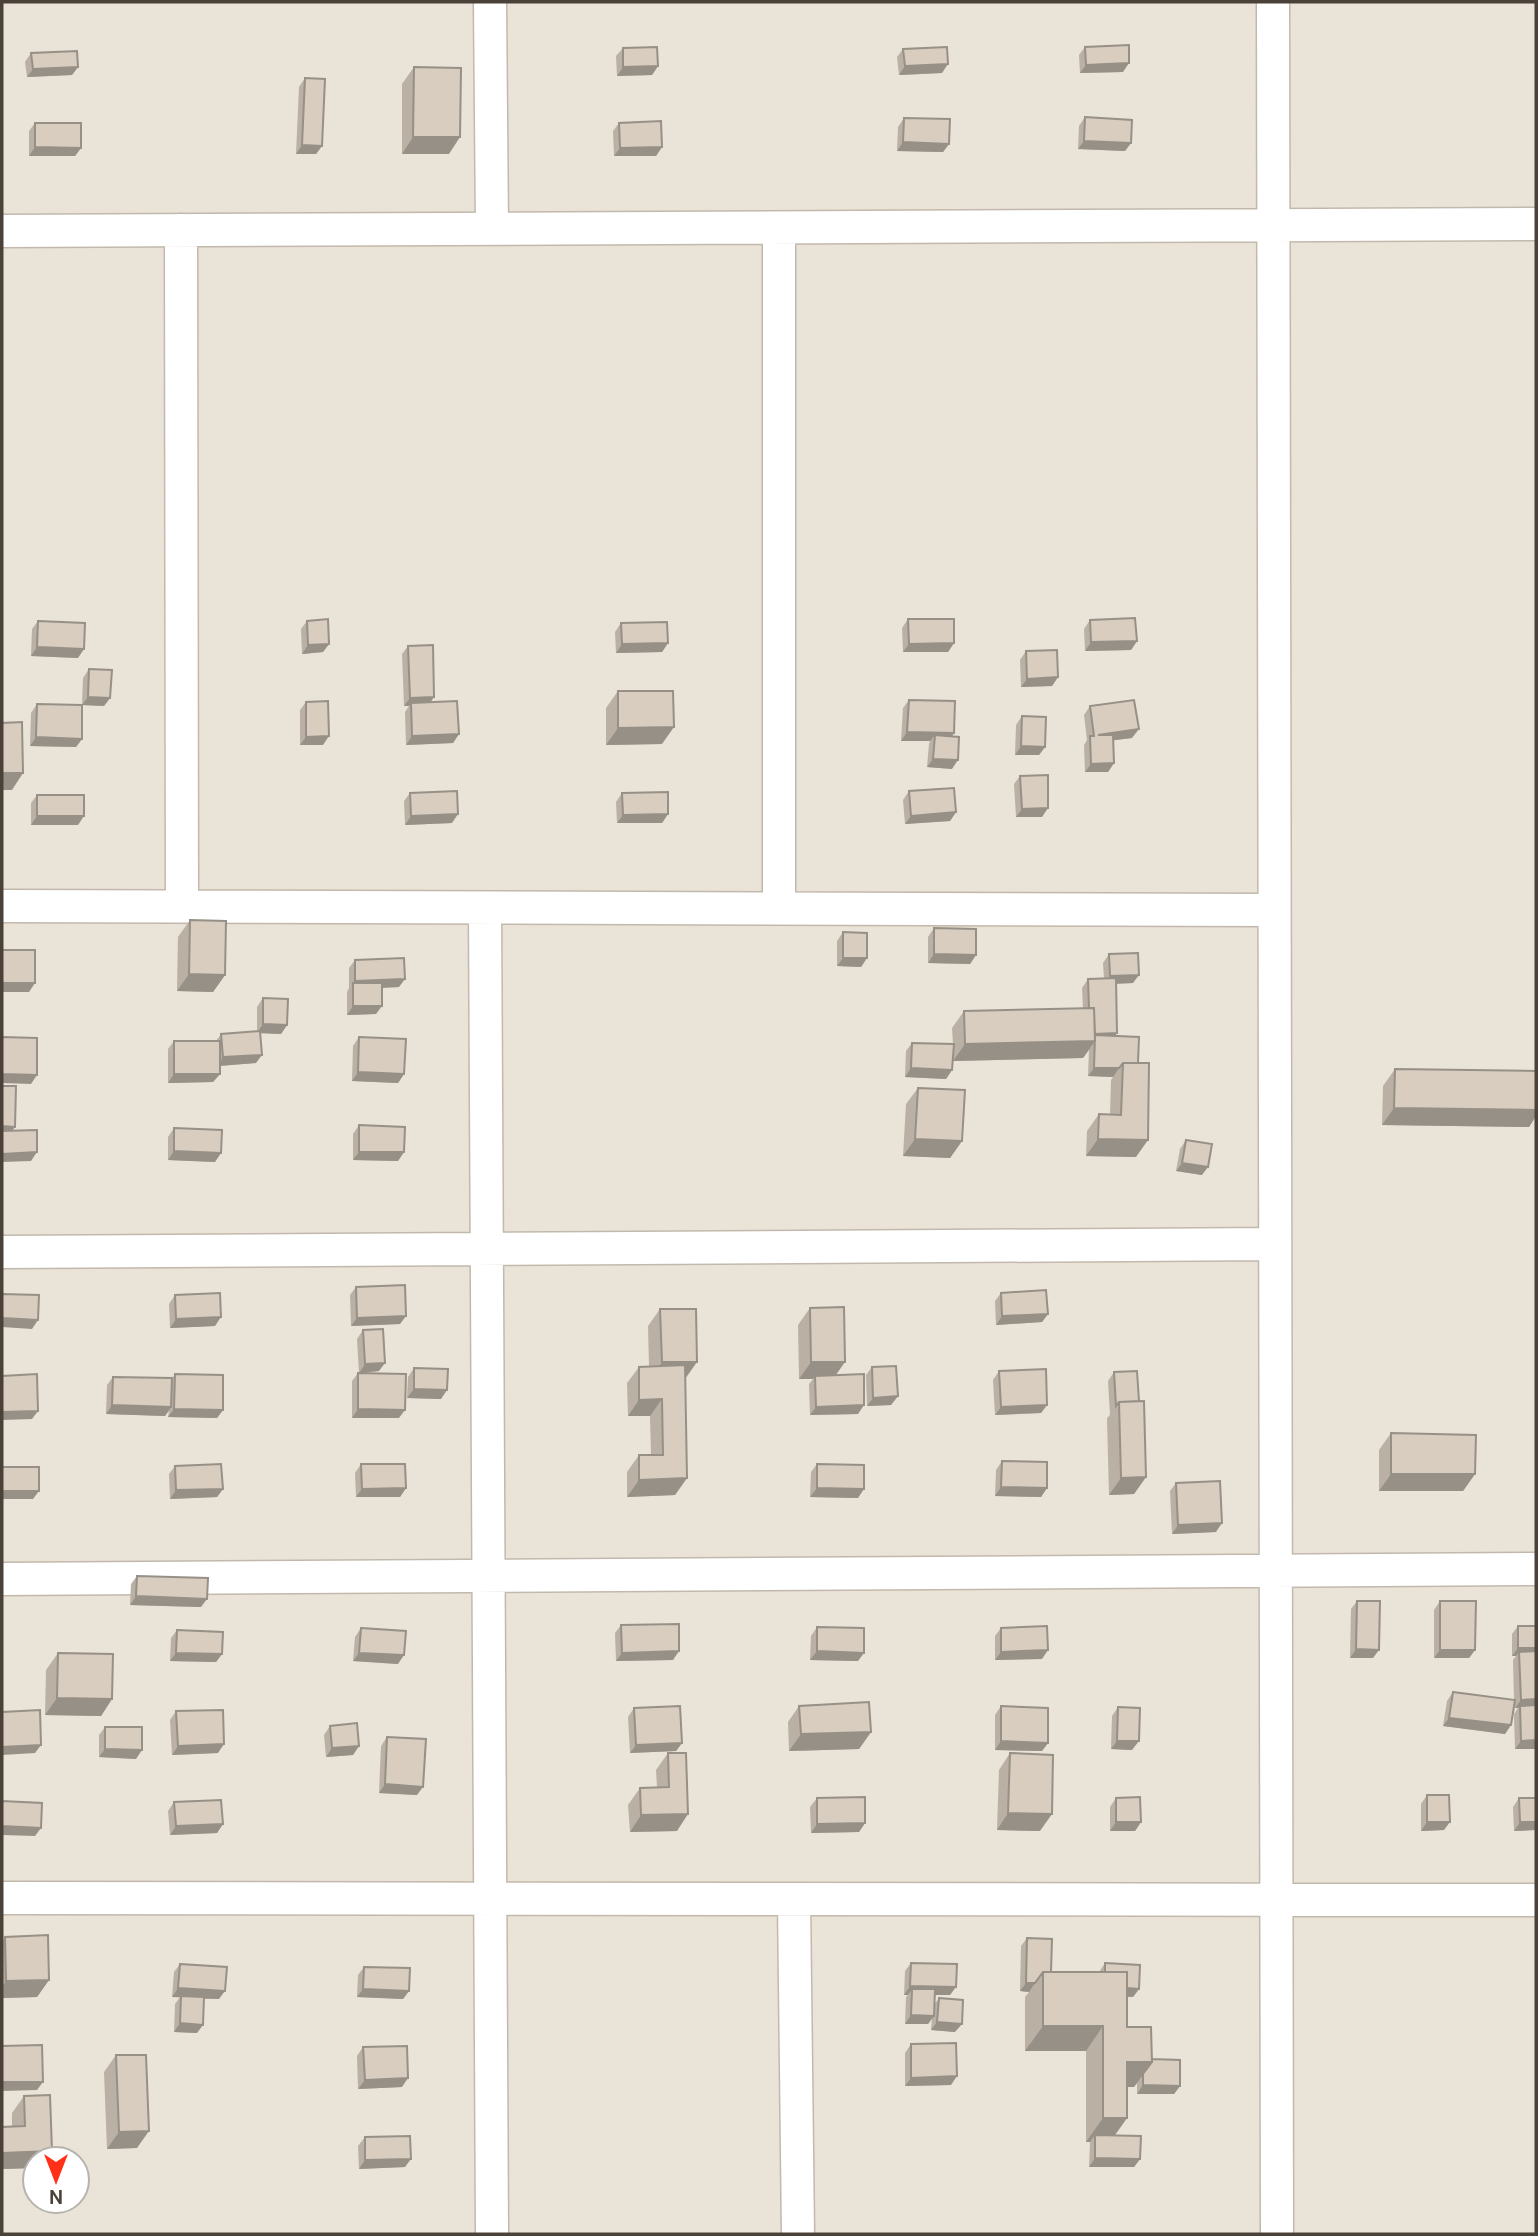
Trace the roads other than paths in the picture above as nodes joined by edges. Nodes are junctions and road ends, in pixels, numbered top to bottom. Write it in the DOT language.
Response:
graph roads {
  1 [pos="490,2"];
  2 [pos="1273,2"];
  3 [pos="1536,224"];
  4 [pos="1273,225"];
  5 [pos="779,228"];
  6 [pos="492,229"];
  7 [pos="181,230"];
  8 [pos="2,231"];
  9 [pos="2,906"];
  10 [pos="182,906"];
  11 [pos="485,908"];
  12 [pos="779,908"];
  13 [pos="1274,910"];
  14 [pos="1275,1244"];
  15 [pos="486,1249"];
  16 [pos="2,1252"];
  17 [pos="1536,1569"];
  18 [pos="1276,1571"];
  19 [pos="486,1576"];
  20 [pos="2,1579"];
  21 [pos="2,1898"];
  22 [pos="488,1899"];
  23 [pos="793,1900"];
  24 [pos="1276,1900"];
  25 [pos="1536,1900"];
  26 [pos="492,2234"];
  27 [pos="799,2234"];
  28 [pos="1277,2234"];
  1 -- 6 [label="street"];
  2 -- 4 [label="street"];
  3 -- 4 [label="street"];
  4 -- 5 [label="street"];
  4 -- 13 [label="street"];
  5 -- 6 [label="street"];
  5 -- 12 [label="street"];
  6 -- 7 [label="street"];
  7 -- 8 [label="street"];
  7 -- 10 [label="street"];
  9 -- 10 [label="street"];
  10 -- 11 [label="street"];
  11 -- 12 [label="street"];
  11 -- 15 [label="street"];
  12 -- 13 [label="street"];
  13 -- 14 [label="street"];
  14 -- 15 [label="street"];
  14 -- 18 [label="street"];
  15 -- 16 [label="street"];
  15 -- 19 [label="street"];
  17 -- 18 [label="street"];
  18 -- 19 [label="street"];
  18 -- 24 [label="street"];
  19 -- 20 [label="street"];
  19 -- 22 [label="street"];
  21 -- 22 [label="street"];
  22 -- 23 [label="street"];
  22 -- 26 [label="street"];
  23 -- 24 [label="street"];
  23 -- 27 [label="street"];
  24 -- 25 [label="street"];
  24 -- 28 [label="street"];
}
